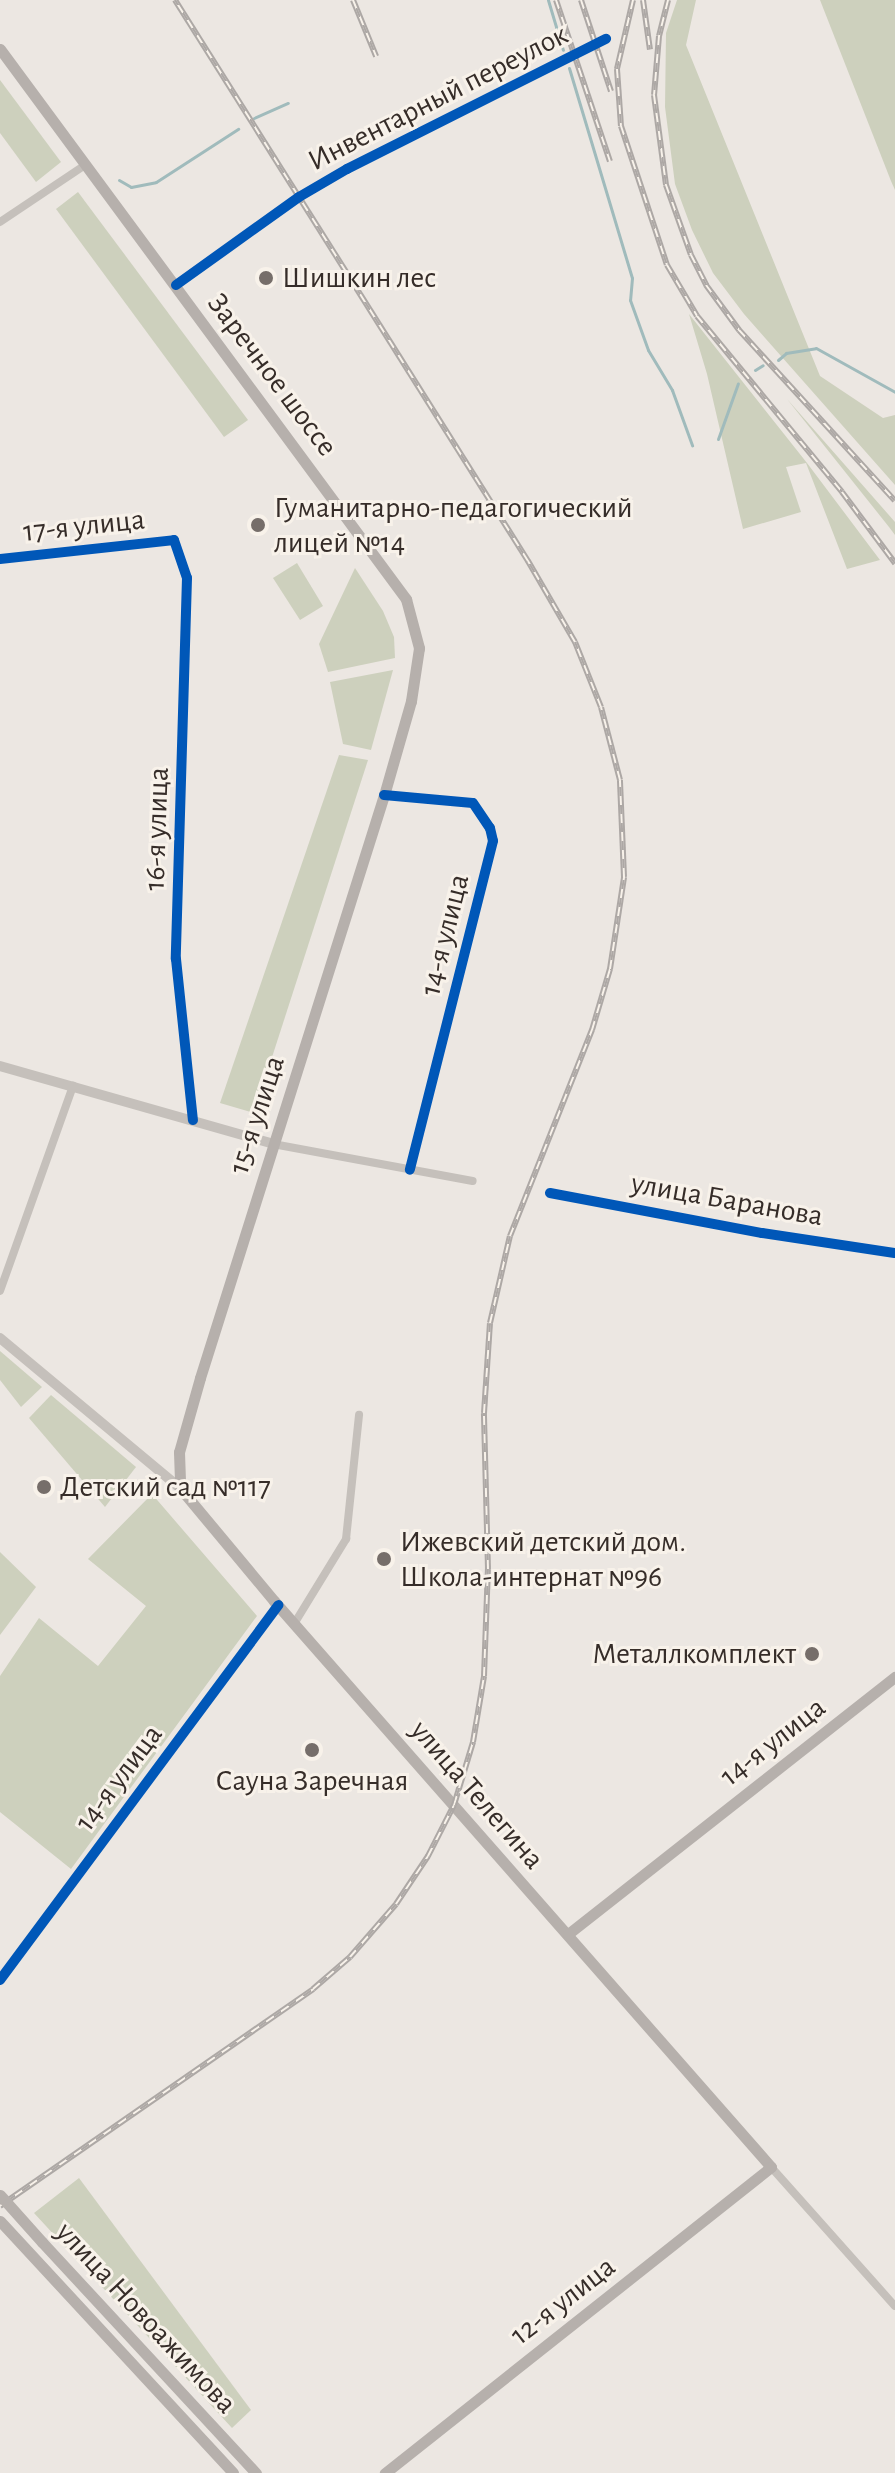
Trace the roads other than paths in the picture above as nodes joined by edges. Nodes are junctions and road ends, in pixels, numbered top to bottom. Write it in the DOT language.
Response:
graph roads {
  1 [pos="606,39"];
  2 [pos="0,49"];
  3 [pos="85,165"];
  4 [pos="0,222"];
  5 [pos="176,285"];
  6 [pos="174,540"];
  7 [pos="0,559"];
  8 [pos="394,758"];
  9 [pos="384,795"];
  10 [pos="0,1066"];
  11 [pos="73,1086"];
  12 [pos="193,1120"];
  13 [pos="273,1144"];
  14 [pos="410,1170"];
  15 [pos="473,1181"];
  16 [pos="550,1193"];
  17 [pos="895,1253"];
  18 [pos="0,1291"];
  19 [pos="0,1338"];
  20 [pos="359,1415"];
  21 [pos="180,1488"];
  22 [pos="278,1605"];
  23 [pos="294,1624"];
  24 [pos="895,1677"];
  25 [pos="568,1934"];
  26 [pos="2,1974"];
  27 [pos="771,2167"];
  28 [pos="0,2195"];
  29 [pos="0,2221"];
  30 [pos="895,2306"];
  31 [pos="233,2473"];
  32 [pos="256,2473"];
  33 [pos="385,2473"];
  1 -- 5 [label="street, Инвентарный переулок"];
  2 -- 3 [label="main road, Заречное шоссе"];
  3 -- 4 [label="street"];
  3 -- 5 [label="main road, Заречное шоссе"];
  5 -- 8 [label="main road, Заречное шоссе"];
  6 -- 7 [label="street, 17-я улица"];
  6 -- 12 [label="street, 16-я улица"];
  8 -- 9 [label="main road, 15-я улица"];
  9 -- 13 [label="main road, 15-я улица"];
  9 -- 14 [label="street, 14-я улица"];
  10 -- 11 [label="street"];
  11 -- 12 [label="street"];
  11 -- 18 [label="street"];
  12 -- 13 [label="street"];
  13 -- 14 [label="street"];
  13 -- 21 [label="main road, 15-я улица"];
  14 -- 15 [label="street"];
  16 -- 17 [label="street, улица Баранова"];
  19 -- 21 [label="street, улица Телегина"];
  20 -- 23 [label="street"];
  21 -- 22 [label="main road, улица Телегина"];
  22 -- 23 [label="main road, улица Телегина"];
  22 -- 26 [label="street, 14-я улица"];
  23 -- 25 [label="main road, улица Телегина"];
  24 -- 25 [label="main road, 14-я улица"];
  25 -- 27 [label="main road, улица Телегина"];
  27 -- 30 [label="street, улица Телегина"];
  27 -- 33 [label="main road, 12-я улица"];
  28 -- 32 [label="main road, улица Новоажимова, bridge"];
  29 -- 31 [label="main road, улица Новоажимова"];
}
